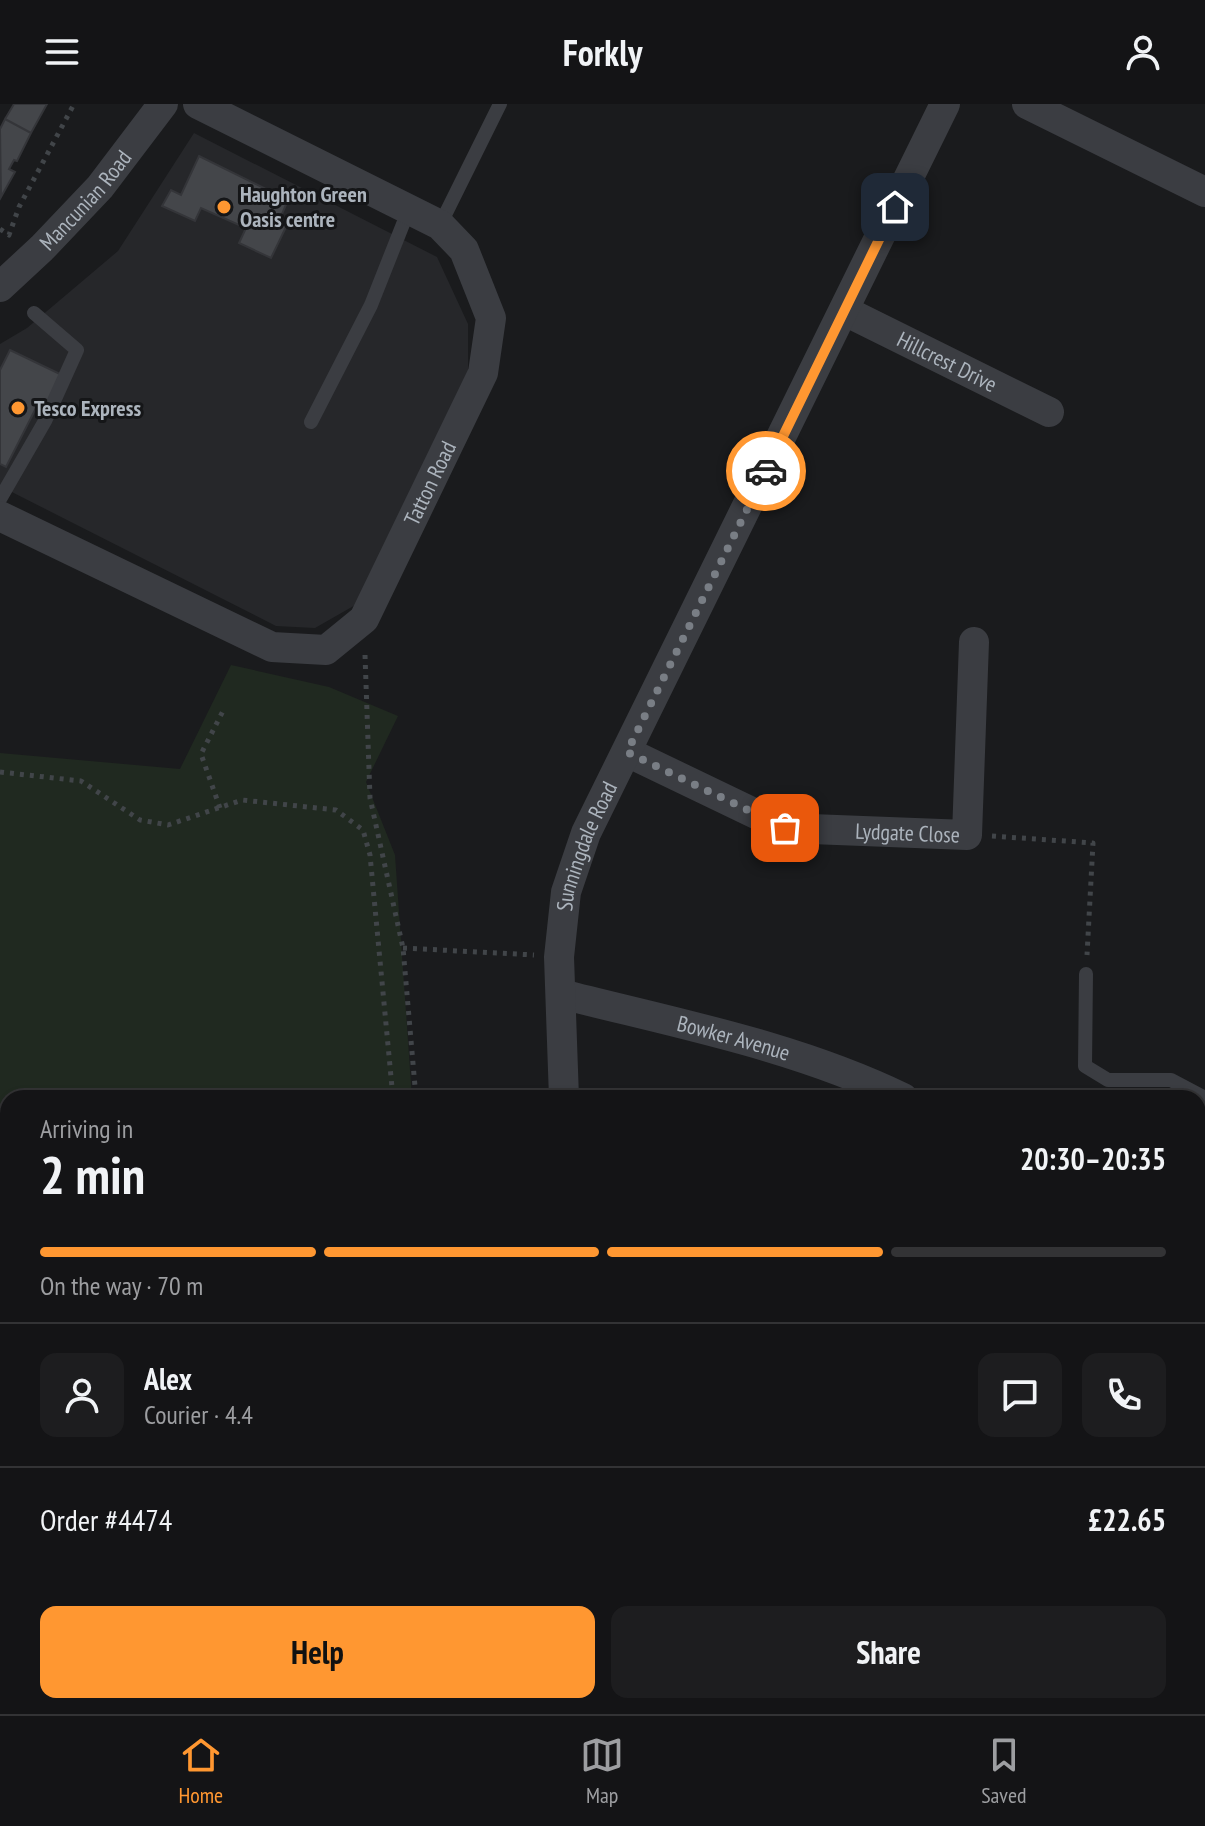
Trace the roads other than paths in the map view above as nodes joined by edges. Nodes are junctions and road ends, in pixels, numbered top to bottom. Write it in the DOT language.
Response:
graph roads {
  1 [pos="163,104"];
  2 [pos="198,104"];
  3 [pos="500,104"];
  4 [pos="945,104"];
  5 [pos="1027,104"];
  6 [pos="1205,192"];
  7 [pos="409,209"];
  8 [pos="440,225"];
  9 [pos="0,287"];
  10 [pos="845,311"];
  11 [pos="34,313"];
  12 [pos="1049,412"];
  13 [pos="311,422"];
  14 [pos="0,499"];
  15 [pos="0,516"];
  16 [pos="974,642"];
  17 [pos="627,752"];
  18 [pos="1086,974"];
  19 [pos="561,994"];
  20 [pos="564,1090"];
  21 [pos="874,1090"];
  22 [pos="1190,1090"];
  1 -- 9 [label="street, Mancunian Road"];
  2 -- 7 [label="street, Tatton Road"];
  3 -- 8 [label="lane"];
  4 -- 10 [label="street, Sunningdale Road"];
  5 -- 6 [label="street"];
  7 -- 8 [label="street, Tatton Road"];
  7 -- 13 [label="lane"];
  8 -- 15 [label="street, Tatton Road"];
  10 -- 12 [label="street, Hillcrest Drive"];
  10 -- 17 [label="street, Sunningdale Road"];
  11 -- 14 [label="lane"];
  16 -- 17 [label="street, Lydgate Close"];
  17 -- 19 [label="street, Sunningdale Road"];
  18 -- 22 [label="lane"];
  19 -- 20 [label="street, Sunningdale Road"];
  19 -- 21 [label="street, Bowker Avenue"];
}
